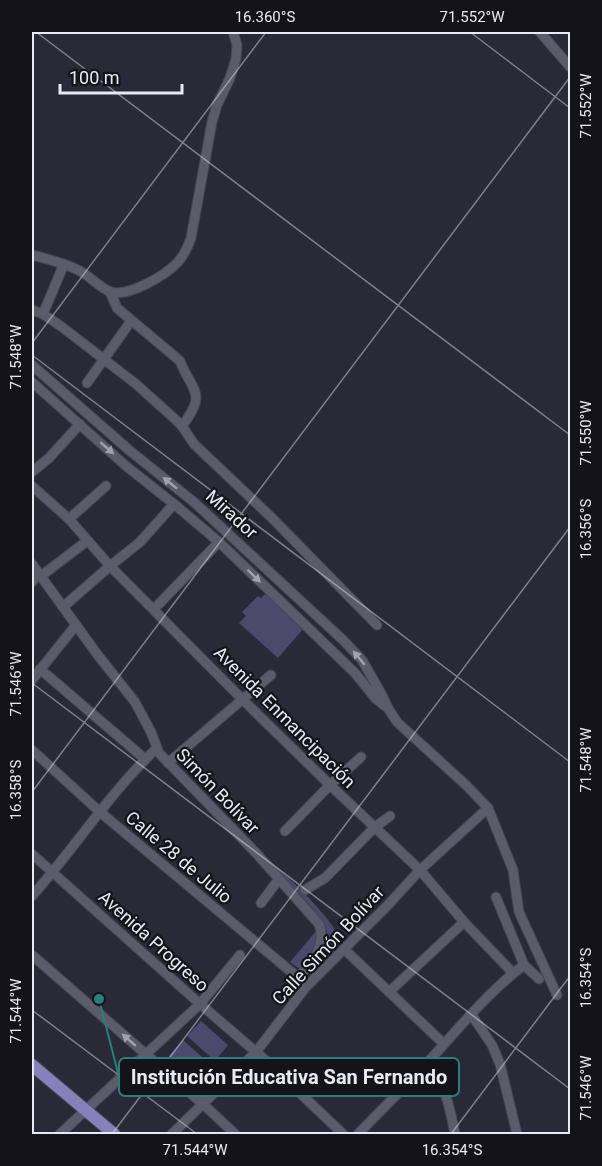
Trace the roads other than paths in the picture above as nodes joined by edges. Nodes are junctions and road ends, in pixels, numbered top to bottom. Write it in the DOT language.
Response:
graph roads {
  1 [pos="233,32"];
  2 [pos="540,32"];
  3 [pos="570,67"];
  4 [pos="32,255"];
  5 [pos="64,264"];
  6 [pos="110,292"];
  7 [pos="32,310"];
  8 [pos="43,314"];
  9 [pos="131,321"];
  10 [pos="104,359"];
  11 [pos="32,365"];
  12 [pos="32,381"];
  13 [pos="87,383"];
  14 [pos="80,424"];
  15 [pos="182,426"];
  16 [pos="32,472"];
  17 [pos="106,486"];
  18 [pos="34,492"];
  19 [pos="174,504"];
  20 [pos="69,519"];
  21 [pos="87,541"];
  22 [pos="219,542"];
  23 [pos="32,564"];
  24 [pos="110,566"];
  25 [pos="41,576"];
  26 [pos="32,582"];
  27 [pos="63,607"];
  28 [pos="154,609"];
  29 [pos="76,625"];
  30 [pos="377,625"];
  31 [pos="40,669"];
  32 [pos="271,675"];
  33 [pos="32,680"];
  34 [pos="242,699"];
  35 [pos="388,708"];
  36 [pos="157,748"];
  37 [pos="32,750"];
  38 [pos="361,757"];
  39 [pos="145,759"];
  40 [pos="168,763"];
  41 [pos="330,785"];
  42 [pos="488,808"];
  43 [pos="99,812"];
  44 [pos="390,816"];
  45 [pos="375,827"];
  46 [pos="285,831"];
  47 [pos="32,854"];
  48 [pos="420,870"];
  49 [pos="53,873"];
  50 [pos="279,879"];
  51 [pos="305,890"];
  52 [pos="32,896"];
  53 [pos="496,897"];
  54 [pos="261,903"];
  55 [pos="464,922"];
  56 [pos="344,949"];
  57 [pos="32,955"];
  58 [pos="240,955"];
  59 [pos="524,965"];
  60 [pos="513,974"];
  61 [pos="299,977"];
  62 [pos="539,979"];
  63 [pos="306,987"];
  64 [pos="389,992"];
  65 [pos="557,995"];
  66 [pos="200,1004"];
  67 [pos="471,1014"];
  68 [pos="444,1044"];
  69 [pos="256,1052"];
  70 [pos="145,1054"];
  71 [pos="427,1062"];
  72 [pos="32,1065"];
  73 [pos="203,1104"];
  74 [pos="86,1111"];
  75 [pos="60,1134"];
  76 [pos="114,1134"];
  77 [pos="172,1134"];
  78 [pos="235,1134"];
  79 [pos="343,1134"];
  80 [pos="358,1134"];
  81 [pos="455,1134"];
  82 [pos="517,1134"];
  1 -- 6 [label="street"];
  2 -- 3 [label="street"];
  4 -- 5 [label="street"];
  5 -- 6 [label="street"];
  5 -- 8 [label="street"];
  6 -- 9 [label="street"];
  7 -- 8 [label="street"];
  8 -- 10 [label="street"];
  9 -- 10 [label="street"];
  9 -- 15 [label="street"];
  10 -- 13 [label="street"];
  10 -- 15 [label="street"];
  35 -- 11 [label="street, Mirador, one-way"];
  12 -- 14 [label="street, Mirador"];
  14 -- 16 [label="street"];
  14 -- 19 [label="street, Mirador, one-way"];
  15 -- 30 [label="street"];
  17 -- 20 [label="street"];
  18 -- 20 [label="street, Avenida Enmancipación"];
  19 -- 22 [label="street, Mirador"];
  19 -- 24 [label="street"];
  20 -- 21 [label="street, Avenida Enmancipación"];
  21 -- 24 [label="street, Avenida Enmancipación"];
  21 -- 25 [label="street"];
  22 -- 28 [label="street"];
  22 -- 35 [label="street, Mirador, one-way"];
  23 -- 25 [label="street, Simón Bolívar"];
  24 -- 27 [label="street"];
  24 -- 28 [label="street, Avenida Enmancipación"];
  25 -- 26 [label="street"];
  25 -- 27 [label="street, Simón Bolívar"];
  27 -- 29 [label="street, Simón Bolívar"];
  28 -- 34 [label="street, Avenida Enmancipación"];
  29 -- 31 [label="street"];
  29 -- 36 [label="street, Simón Bolívar"];
  31 -- 33 [label="street"];
  31 -- 39 [label="street"];
  32 -- 34 [label="street"];
  34 -- 40 [label="street"];
  34 -- 41 [label="street, Avenida Enmancipación"];
  35 -- 42 [label="street, Mirador"];
  36 -- 39 [label="street"];
  36 -- 40 [label="street, Simón Bolívar"];
  37 -- 43 [label="street, Calle 28 de Julio"];
  38 -- 41 [label="street"];
  39 -- 43 [label="street"];
  40 -- 50 [label="street, Simón Bolívar"];
  41 -- 45 [label="street, Avenida Enmancipación"];
  41 -- 46 [label="street"];
  42 -- 48 [label="street, Calle Simón Bolívar"];
  42 -- 65 [label="street, Mirador"];
  43 -- 49 [label="street"];
  43 -- 61 [label="street, Calle 28 de Julio"];
  44 -- 45 [label="street"];
  45 -- 48 [label="street, Avenida Enmancipación"];
  45 -- 51 [label="street"];
  47 -- 49 [label="street, Avenida Progreso"];
  48 -- 55 [label="street, Avenida Enmancipación"];
  48 -- 56 [label="street, Calle Simón Bolívar"];
  49 -- 52 [label="street"];
  49 -- 66 [label="street, Avenida Progreso"];
  50 -- 54 [label="street"];
  50 -- 61 [label="street, Simón Bolívar"];
  53 -- 59 [label="street"];
  55 -- 60 [label="street, Avenida Enmancipación"];
  55 -- 64 [label="street"];
  56 -- 63 [label="street, Calle Simón Bolívar"];
  56 -- 64 [label="street"];
  70 -- 57 [label="street, one-way"];
  58 -- 66 [label="street"];
  59 -- 60 [label="street"];
  59 -- 62 [label="street"];
  60 -- 67 [label="street"];
  61 -- 63 [label="street, Calle 28 de Julio"];
  63 -- 69 [label="street, Calle Simón Bolívar"];
  64 -- 68 [label="street"];
  66 -- 69 [label="street, Avenida Progreso"];
  66 -- 70 [label="street"];
  67 -- 68 [label="street"];
  67 -- 82 [label="street"];
  68 -- 71 [label="street"];
  69 -- 73 [label="street, Calle Simón Bolívar"];
  69 -- 79 [label="street, Avenida Progreso"];
  70 -- 73 [label="street"];
  70 -- 74 [label="street"];
  71 -- 80 [label="street"];
  71 -- 81 [label="street"];
  72 -- 74 [label="main road"];
  73 -- 77 [label="street, Calle Simón Bolívar"];
  73 -- 78 [label="street"];
  74 -- 75 [label="street"];
  74 -- 76 [label="main road"];
}
